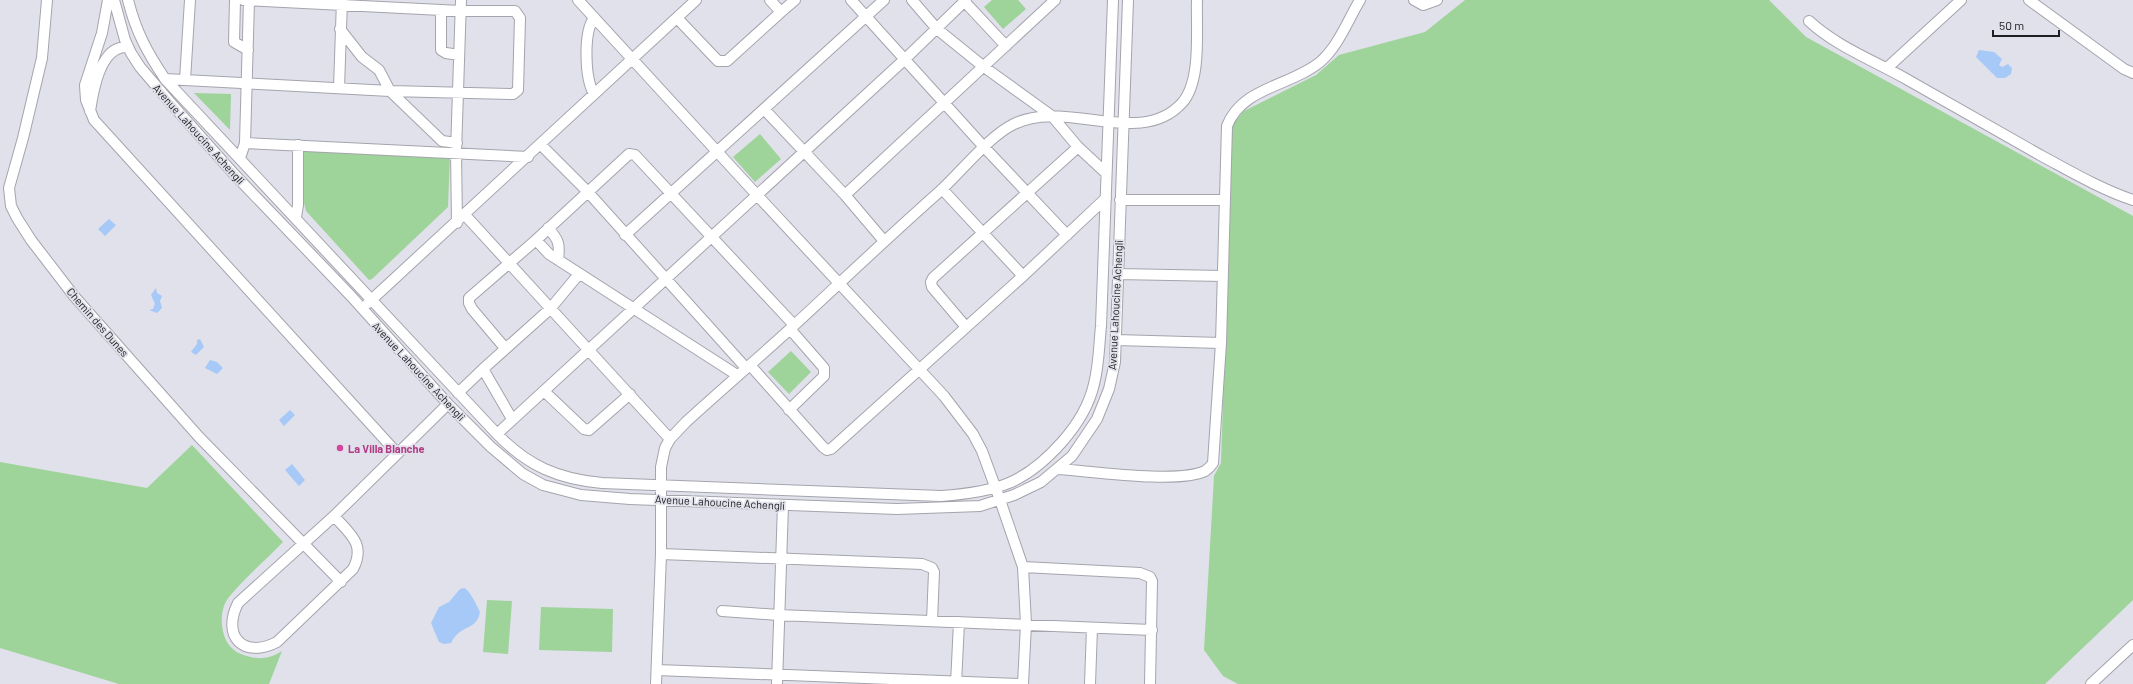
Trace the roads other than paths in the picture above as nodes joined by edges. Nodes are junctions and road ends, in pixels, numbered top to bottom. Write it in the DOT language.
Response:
graph roads {
  1 [pos="47,0"];
  2 [pos="108,0"];
  3 [pos="114,0"];
  4 [pos="128,0"];
  5 [pos="190,0"];
  6 [pos="235,0"];
  7 [pos="243,0"];
  8 [pos="249,0"];
  9 [pos="461,0"];
  10 [pos="578,0"];
  11 [pos="696,0"];
  12 [pos="770,0"];
  13 [pos="795,0"];
  14 [pos="851,0"];
  15 [pos="884,0"];
  16 [pos="912,0"];
  17 [pos="1113,0"];
  18 [pos="1128,0"];
  19 [pos="1197,0"];
  20 [pos="1360,0"];
  21 [pos="1414,0"];
  22 [pos="1437,0"];
  23 [pos="1962,0"];
  24 [pos="2029,0"];
  25 [pos="964,1"];
  26 [pos="342,2"];
  27 [pos="1050,2"];
  28 [pos="441,10"];
  29 [pos="461,11"];
  30 [pos="781,12"];
  31 [pos="866,16"];
  32 [pos="594,18"];
  33 [pos="677,18"];
  34 [pos="1809,21"];
  35 [pos="340,29"];
  36 [pos="937,29"];
  37 [pos="1006,46"];
  38 [pos="128,47"];
  39 [pos="248,50"];
  40 [pos="459,55"];
  41 [pos="632,59"];
  42 [pos="904,60"];
  43 [pos="984,67"];
  44 [pos="1887,68"];
  45 [pos="2133,73"];
  46 [pos="166,79"];
  47 [pos="186,80"];
  48 [pos="247,84"];
  49 [pos="339,88"];
  50 [pos="390,91"];
  51 [pos="458,94"];
  52 [pos="594,94"];
  53 [pos="945,104"];
  54 [pos="764,109"];
  55 [pos="90,111"];
  56 [pos="1052,116"];
  57 [pos="1107,120"];
  58 [pos="1122,122"];
  59 [pos="245,143"];
  60 [pos="298,145"];
  61 [pos="541,145"];
  62 [pos="984,147"];
  63 [pos="1078,147"];
  64 [pos="456,148"];
  65 [pos="717,152"];
  66 [pos="804,152"];
  67 [pos="528,157"];
  68 [pos="240,158"];
  69 [pos="1106,173"];
  70 [pos="942,189"];
  71 [pos="586,191"];
  72 [pos="671,193"];
  73 [pos="1028,193"];
  74 [pos="756,194"];
  75 [pos="844,195"];
  76 [pos="1106,198"];
  77 [pos="1120,200"];
  78 [pos="1225,200"];
  79 [pos="2133,200"];
  80 [pos="465,215"];
  81 [pos="296,217"];
  82 [pos="457,223"];
  83 [pos="548,228"];
  84 [pos="982,234"];
  85 [pos="625,235"];
  86 [pos="1067,235"];
  87 [pos="712,237"];
  88 [pos="536,240"];
  89 [pos="884,241"];
  90 [pos="558,260"];
  91 [pos="508,264"];
  92 [pos="579,274"];
  93 [pos="1118,274"];
  94 [pos="1023,276"];
  95 [pos="1223,276"];
  96 [pos="665,280"];
  97 [pos="839,282"];
  98 [pos="372,299"];
  99 [pos="362,309"];
  100 [pos="550,309"];
  101 [pos="633,309"];
  102 [pos="966,326"];
  103 [pos="792,327"];
  104 [pos="1116,340"];
  105 [pos="1221,343"];
  106 [pos="505,348"];
  107 [pos="589,350"];
  108 [pos="748,366"];
  109 [pos="484,369"];
  110 [pos="920,369"];
  111 [pos="737,374"];
  112 [pos="544,390"];
  113 [pos="458,393"];
  114 [pos="630,394"];
  115 [pos="448,404"];
  116 [pos="790,410"];
  117 [pos="512,418"];
  118 [pos="497,434"];
  119 [pos="670,439"];
  120 [pos="397,453"];
  121 [pos="1058,469"];
  122 [pos="662,486"];
  123 [pos="996,488"];
  124 [pos="662,500"];
  125 [pos="1000,500"];
  126 [pos="783,505"];
  127 [pos="334,516"];
  128 [pos="303,545"];
  129 [pos="661,554"];
  130 [pos="782,559"];
  131 [pos="1023,567"];
  132 [pos="341,582"];
  133 [pos="722,611"];
  134 [pos="778,616"];
  135 [pos="932,621"];
  136 [pos="959,622"];
  137 [pos="1026,624"];
  138 [pos="1092,628"];
  139 [pos="1152,630"];
  140 [pos="2133,645"];
  141 [pos="657,670"];
  142 [pos="777,679"];
  143 [pos="833,681"];
  144 [pos="894,682"];
  145 [pos="956,683"];
  146 [pos="656,684"];
  147 [pos="1021,684"];
  148 [pos="1090,684"];
  149 [pos="1150,684"];
  150 [pos="2091,684"];
  1 -- 128 [label="street, Chemin des Dunes"];
  2 -- 55 [label="street"];
  3 -- 38 [label="street, Avenue Lahoucine Achengli"];
  4 -- 46 [label="street, Avenue Lahoucine Achengli"];
  5 -- 47 [label="street"];
  6 -- 39 [label="street"];
  7 -- 8 [label="street"];
  8 -- 26 [label="street"];
  8 -- 39 [label="street"];
  9 -- 29 [label="street"];
  10 -- 32 [label="street"];
  11 -- 33 [label="street"];
  12 -- 30 [label="street"];
  13 -- 30 [label="street"];
  14 -- 31 [label="street"];
  15 -- 31 [label="street"];
  16 -- 36 [label="street"];
  17 -- 57 [label="street, Avenue Lahoucine Achengli"];
  18 -- 58 [label="street, Avenue Lahoucine Achengli"];
  19 -- 58 [label="street"];
  20 -- 78 [label="street"];
  21 -- 22 [label="street"];
  23 -- 44 [label="street"];
  24 -- 45 [label="street"];
  25 -- 36 [label="street"];
  25 -- 37 [label="street"];
  26 -- 28 [label="street"];
  26 -- 35 [label="street"];
  27 -- 37 [label="street"];
  28 -- 29 [label="street"];
  28 -- 40 [label="street"];
  29 -- 40 [label="street"];
  29 -- 51 [label="street"];
  30 -- 33 [label="street"];
  31 -- 42 [label="street"];
  31 -- 54 [label="street"];
  32 -- 41 [label="street"];
  32 -- 52 [label="street"];
  33 -- 41 [label="street"];
  34 -- 44 [label="street"];
  35 -- 49 [label="street"];
  35 -- 50 [label="street"];
  36 -- 42 [label="street"];
  36 -- 43 [label="street"];
  37 -- 43 [label="street"];
  38 -- 55 [label="street"];
  38 -- 99 [label="street, Avenue Lahoucine Achengli"];
  39 -- 48 [label="street"];
  40 -- 51 [label="street"];
  41 -- 52 [label="street"];
  41 -- 65 [label="street"];
  42 -- 53 [label="street"];
  42 -- 66 [label="street"];
  43 -- 53 [label="street"];
  43 -- 56 [label="street"];
  44 -- 79 [label="street"];
  46 -- 47 [label="street"];
  46 -- 68 [label="street, Avenue Lahoucine Achengli"];
  47 -- 48 [label="street"];
  48 -- 49 [label="street"];
  48 -- 59 [label="street"];
  49 -- 50 [label="street"];
  50 -- 51 [label="street"];
  50 -- 64 [label="street"];
  51 -- 64 [label="street"];
  52 -- 61 [label="street"];
  53 -- 62 [label="street"];
  53 -- 75 [label="street"];
  54 -- 65 [label="street"];
  54 -- 66 [label="street"];
  55 -- 120 [label="street"];
  56 -- 57 [label="street"];
  56 -- 62 [label="street"];
  56 -- 63 [label="street"];
  57 -- 58 [label="street"];
  57 -- 69 [label="street, Avenue Lahoucine Achengli"];
  58 -- 77 [label="street, Avenue Lahoucine Achengli"];
  59 -- 60 [label="street"];
  59 -- 68 [label="street"];
  60 -- 64 [label="street"];
  60 -- 81 [label="street"];
  61 -- 67 [label="street"];
  61 -- 71 [label="street"];
  62 -- 70 [label="street"];
  62 -- 73 [label="street"];
  63 -- 69 [label="street"];
  63 -- 73 [label="street"];
  64 -- 67 [label="street"];
  64 -- 82 [label="street"];
  65 -- 72 [label="street"];
  65 -- 74 [label="street"];
  66 -- 74 [label="street"];
  66 -- 75 [label="street"];
  67 -- 80 [label="street"];
  68 -- 81 [label="street, Avenue Lahoucine Achengli"];
  69 -- 76 [label="street, Avenue Lahoucine Achengli"];
  70 -- 84 [label="street"];
  70 -- 89 [label="street"];
  71 -- 72 [label="street"];
  71 -- 83 [label="street"];
  71 -- 85 [label="street"];
  72 -- 85 [label="street"];
  72 -- 87 [label="street"];
  73 -- 84 [label="street"];
  73 -- 86 [label="street"];
  74 -- 87 [label="street"];
  74 -- 97 [label="street"];
  75 -- 89 [label="street"];
  76 -- 86 [label="street"];
  76 -- 123 [label="street, Avenue Lahoucine Achengli"];
  77 -- 78 [label="street"];
  77 -- 93 [label="street, Avenue Lahoucine Achengli"];
  78 -- 95 [label="street"];
  80 -- 82 [label="street"];
  80 -- 91 [label="street"];
  81 -- 98 [label="street, Avenue Lahoucine Achengli"];
  82 -- 98 [label="street"];
  83 -- 88 [label="street"];
  83 -- 90 [label="street"];
  84 -- 94 [label="street"];
  84 -- 102 [label="street"];
  85 -- 96 [label="street"];
  86 -- 94 [label="street"];
  87 -- 96 [label="street"];
  87 -- 103 [label="street"];
  88 -- 90 [label="street"];
  88 -- 91 [label="street"];
  89 -- 97 [label="street"];
  90 -- 92 [label="street"];
  91 -- 100 [label="street"];
  91 -- 106 [label="street"];
  92 -- 100 [label="street"];
  92 -- 101 [label="street"];
  93 -- 95 [label="street"];
  93 -- 104 [label="street, Avenue Lahoucine Achengli"];
  94 -- 102 [label="street"];
  95 -- 105 [label="street"];
  96 -- 101 [label="street"];
  96 -- 108 [label="street"];
  97 -- 103 [label="street"];
  97 -- 110 [label="street"];
  98 -- 99 [label="street"];
  98 -- 113 [label="street, Avenue Lahoucine Achengli"];
  99 -- 115 [label="street, Avenue Lahoucine Achengli"];
  100 -- 106 [label="street"];
  100 -- 107 [label="street"];
  101 -- 107 [label="street"];
  101 -- 111 [label="street"];
  102 -- 110 [label="street"];
  103 -- 108 [label="street"];
  103 -- 116 [label="street"];
  104 -- 105 [label="street"];
  104 -- 121 [label="street, Avenue Lahoucine Achengli"];
  105 -- 121 [label="street"];
  106 -- 109 [label="street"];
  107 -- 112 [label="street"];
  107 -- 114 [label="street"];
  108 -- 111 [label="street"];
  108 -- 116 [label="street"];
  109 -- 113 [label="street"];
  109 -- 117 [label="street"];
  110 -- 116 [label="street"];
  110 -- 123 [label="street"];
  111 -- 119 [label="street"];
  112 -- 114 [label="street"];
  112 -- 117 [label="street"];
  113 -- 118 [label="street, Avenue Lahoucine Achengli"];
  114 -- 119 [label="street"];
  115 -- 120 [label="street"];
  115 -- 124 [label="street, Avenue Lahoucine Achengli"];
  117 -- 118 [label="street"];
  118 -- 122 [label="street, Avenue Lahoucine Achengli"];
  119 -- 122 [label="street"];
  120 -- 127 [label="street"];
  121 -- 125 [label="street, Avenue Lahoucine Achengli"];
  122 -- 123 [label="street, Avenue Lahoucine Achengli"];
  122 -- 124 [label="street"];
  123 -- 125 [label="street"];
  124 -- 126 [label="street, Avenue Lahoucine Achengli"];
  124 -- 129 [label="street"];
  125 -- 126 [label="street, Avenue Lahoucine Achengli"];
  125 -- 131 [label="street"];
  126 -- 130 [label="street"];
  127 -- 128 [label="street"];
  127 -- 132 [label="street"];
  128 -- 132 [label="street, Chemin des Dunes"];
  128 -- 132 [label="street"];
  129 -- 130 [label="street"];
  129 -- 141 [label="street"];
  130 -- 134 [label="street"];
  130 -- 135 [label="street"];
  131 -- 137 [label="street"];
  131 -- 139 [label="street"];
  133 -- 134 [label="street"];
  134 -- 135 [label="street"];
  134 -- 142 [label="street"];
  135 -- 136 [label="street"];
  136 -- 137 [label="street"];
  136 -- 145 [label="street"];
  137 -- 138 [label="street"];
  137 -- 147 [label="street"];
  138 -- 139 [label="street"];
  138 -- 148 [label="street"];
  139 -- 149 [label="street"];
  140 -- 150 [label="street"];
  141 -- 142 [label="street"];
  141 -- 146 [label="street"];
  142 -- 143 [label="street"];
  143 -- 144 [label="street"];
  144 -- 145 [label="street"];
  145 -- 147 [label="street"];
}
